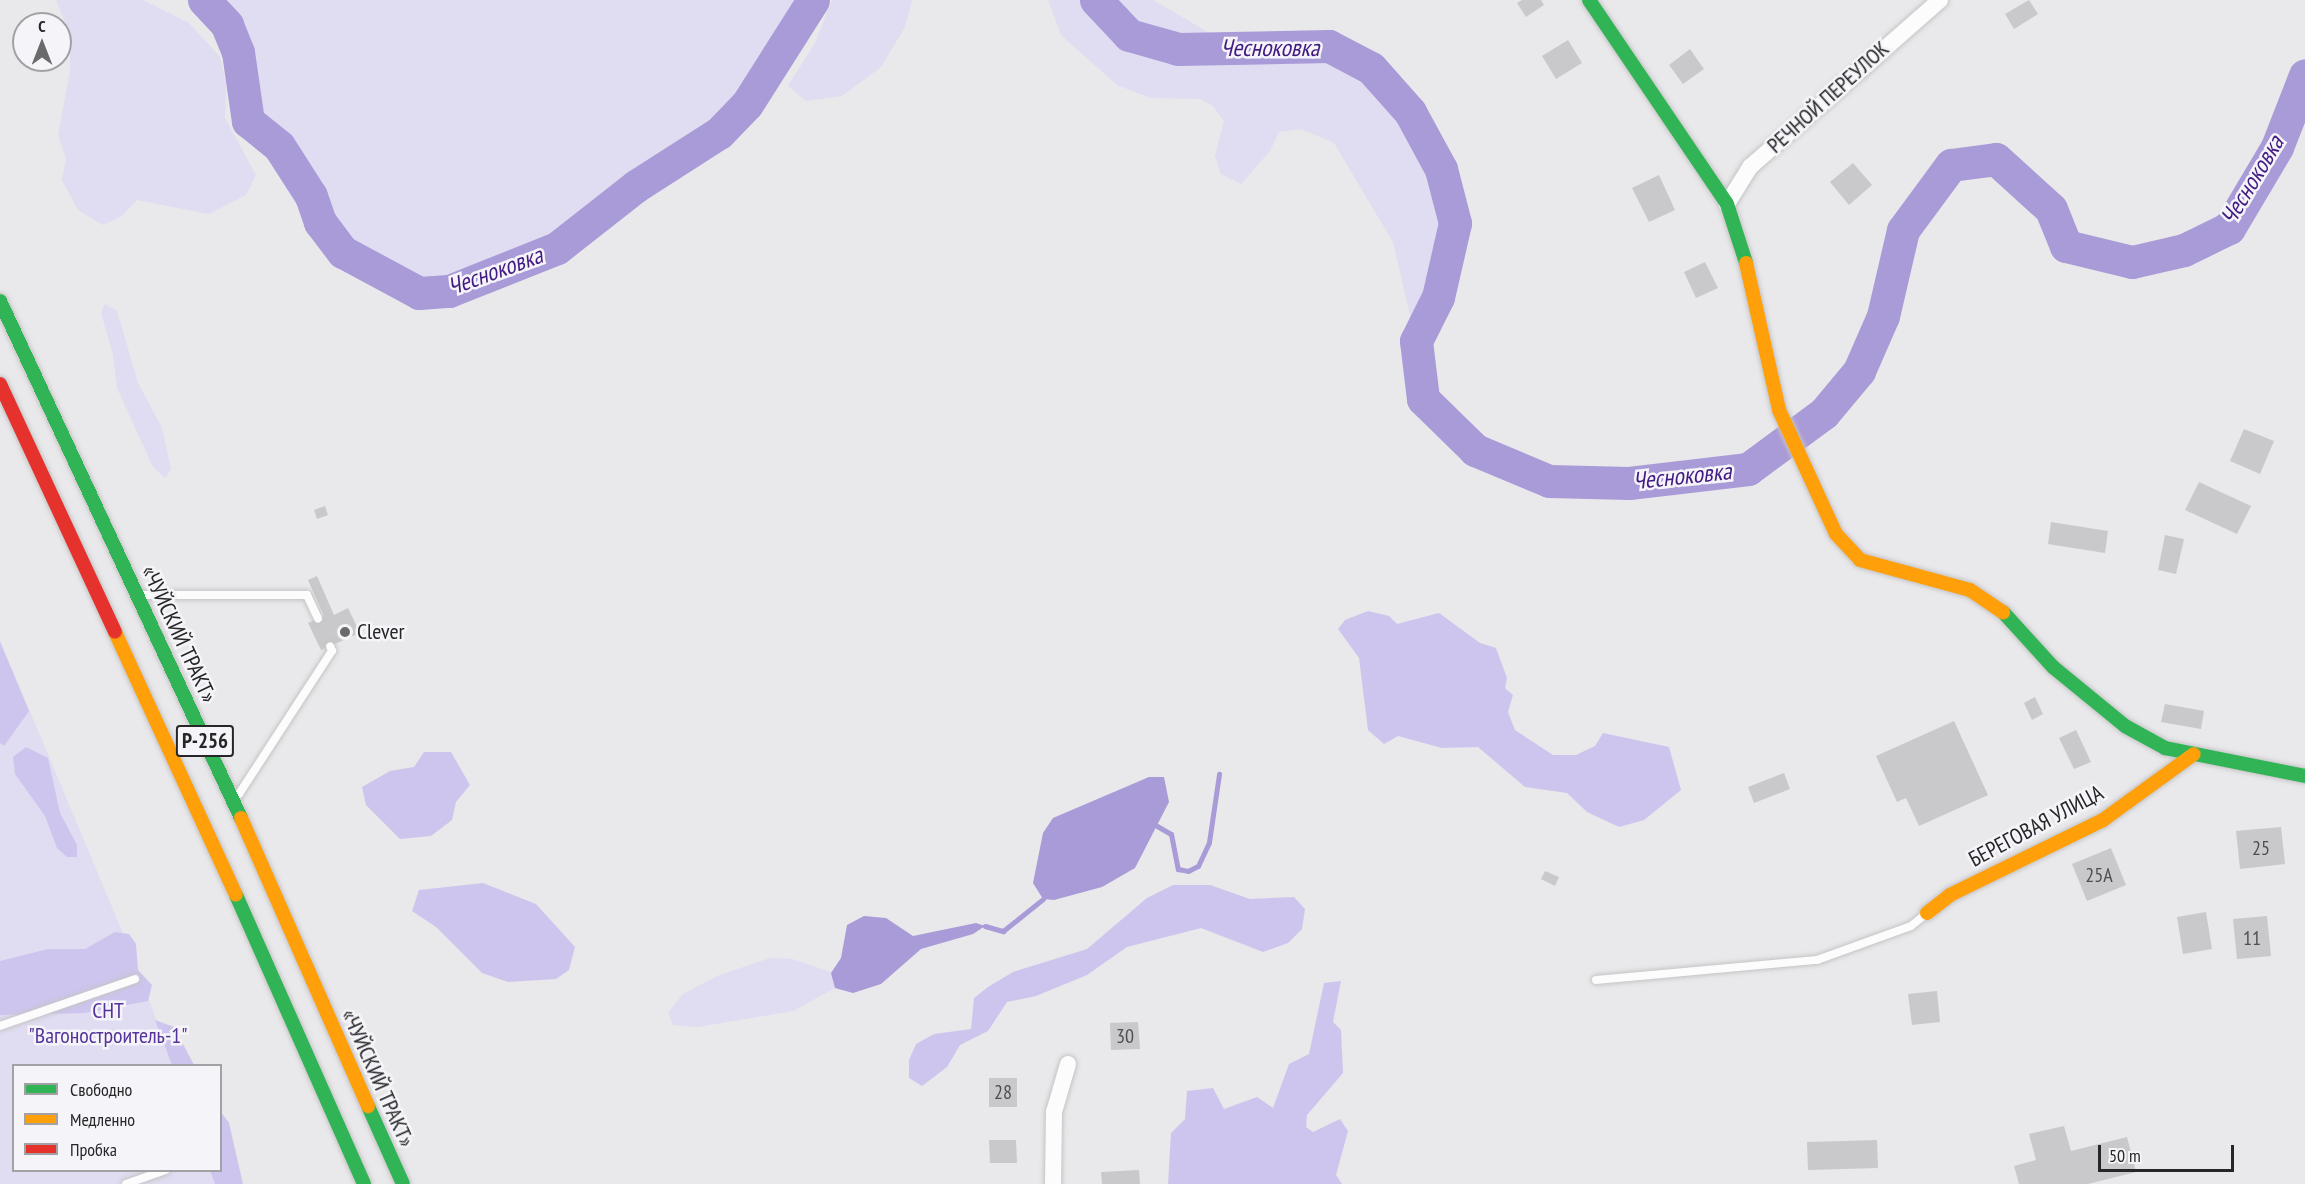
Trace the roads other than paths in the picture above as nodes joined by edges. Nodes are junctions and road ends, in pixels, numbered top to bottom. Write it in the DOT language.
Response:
graph roads {
  1 [pos="1589,0"];
  2 [pos="1940,0"];
  3 [pos="1726,204"];
  4 [pos="0,301"];
  5 [pos="0,384"];
  6 [pos="138,595"];
  7 [pos="318,619"];
  8 [pos="330,646"];
  9 [pos="2194,754"];
  10 [pos="2305,776"];
  11 [pos="234,802"];
  12 [pos="1927,913"];
  13 [pos="135,979"];
  14 [pos="1596,980"];
  15 [pos="0,1026"];
  16 [pos="1068,1064"];
  17 [pos="160,1172"];
  18 [pos="126,1184"];
  19 [pos="364,1184"];
  20 [pos="403,1184"];
  21 [pos="1053,1184"];
  1 -- 3 [label="main road"];
  2 -- 3 [label="street, РЕЧНОЙ ПЕРЕУЛОК"];
  3 -- 9 [label="main road"];
  4 -- 6 [label="main road, «ЧУЙСКИЙ ТРАКТ» / Р-256"];
  5 -- 19 [label="main road, Р-256"];
  6 -- 7 [label="lane"];
  6 -- 11 [label="main road, «ЧУЙСКИЙ ТРАКТ» / Р-256"];
  8 -- 11 [label="lane"];
  9 -- 10 [label="main road"];
  9 -- 12 [label="main road, БЕРЕГОВАЯ УЛИЦА"];
  11 -- 20 [label="main road, «ЧУЙСКИЙ ТРАКТ» / Р-256"];
  12 -- 14 [label="lane"];
  13 -- 15 [label="lane"];
  16 -- 21 [label="street"];
  17 -- 18 [label="lane"];
}
